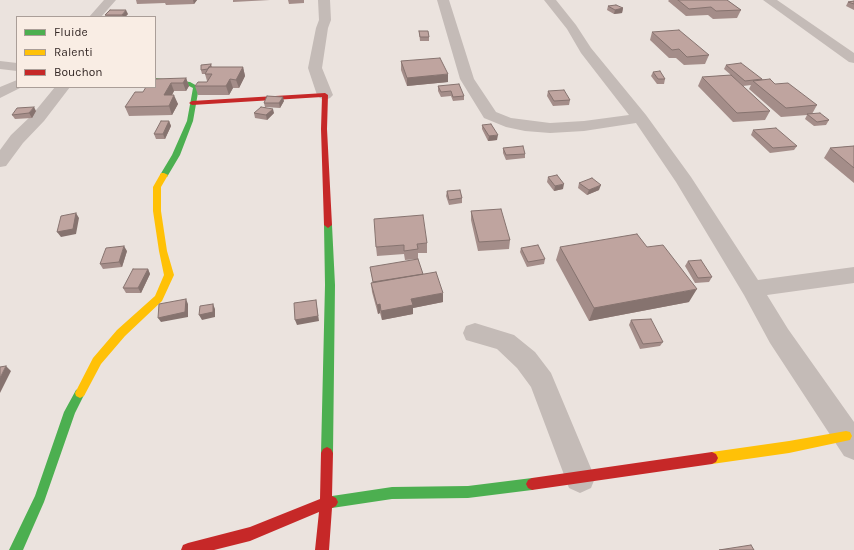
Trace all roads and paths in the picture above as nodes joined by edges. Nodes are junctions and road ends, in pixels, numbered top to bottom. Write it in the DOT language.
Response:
graph roads {
  1 [pos="110,0"];
  2 [pos="324,0"];
  3 [pos="443,0"];
  4 [pos="550,0"];
  5 [pos="769,0"];
  6 [pos="96,16"];
  7 [pos="854,59"];
  8 [pos="0,65"];
  9 [pos="16,67"];
  10 [pos="156,80"];
  11 [pos="16,85"];
  12 [pos="62,88"];
  13 [pos="0,93"];
  14 [pos="325,95"];
  15 [pos="192,103"];
  16 [pos="640,118"];
  17 [pos="0,162"];
  18 [pos="854,275"];
  19 [pos="752,289"];
  20 [pos="475,333"];
  21 [pos="850,441"];
  22 [pos="580,478"];
  23 [pos="326,503"];
  24 [pos="16,550"];
  25 [pos="188,550"];
  26 [pos="322,550"];
  1 -- 6 [label="street"];
  2 -- 14 [label="street"];
  3 -- 16 [label="street"];
  4 -- 16 [label="street"];
  5 -- 7 [label="street"];
  8 -- 9 [label="street"];
  10 -- 15 [label="street"];
  11 -- 13 [label="street"];
  12 -- 17 [label="street"];
  14 -- 15 [label="street"];
  14 -- 23 [label="street"];
  15 -- 24 [label="street"];
  16 -- 19 [label="street"];
  18 -- 19 [label="street"];
  19 -- 21 [label="street"];
  20 -- 22 [label="street"];
  21 -- 22 [label="street"];
  22 -- 23 [label="street"];
  23 -- 25 [label="street"];
  23 -- 26 [label="street"];
}
